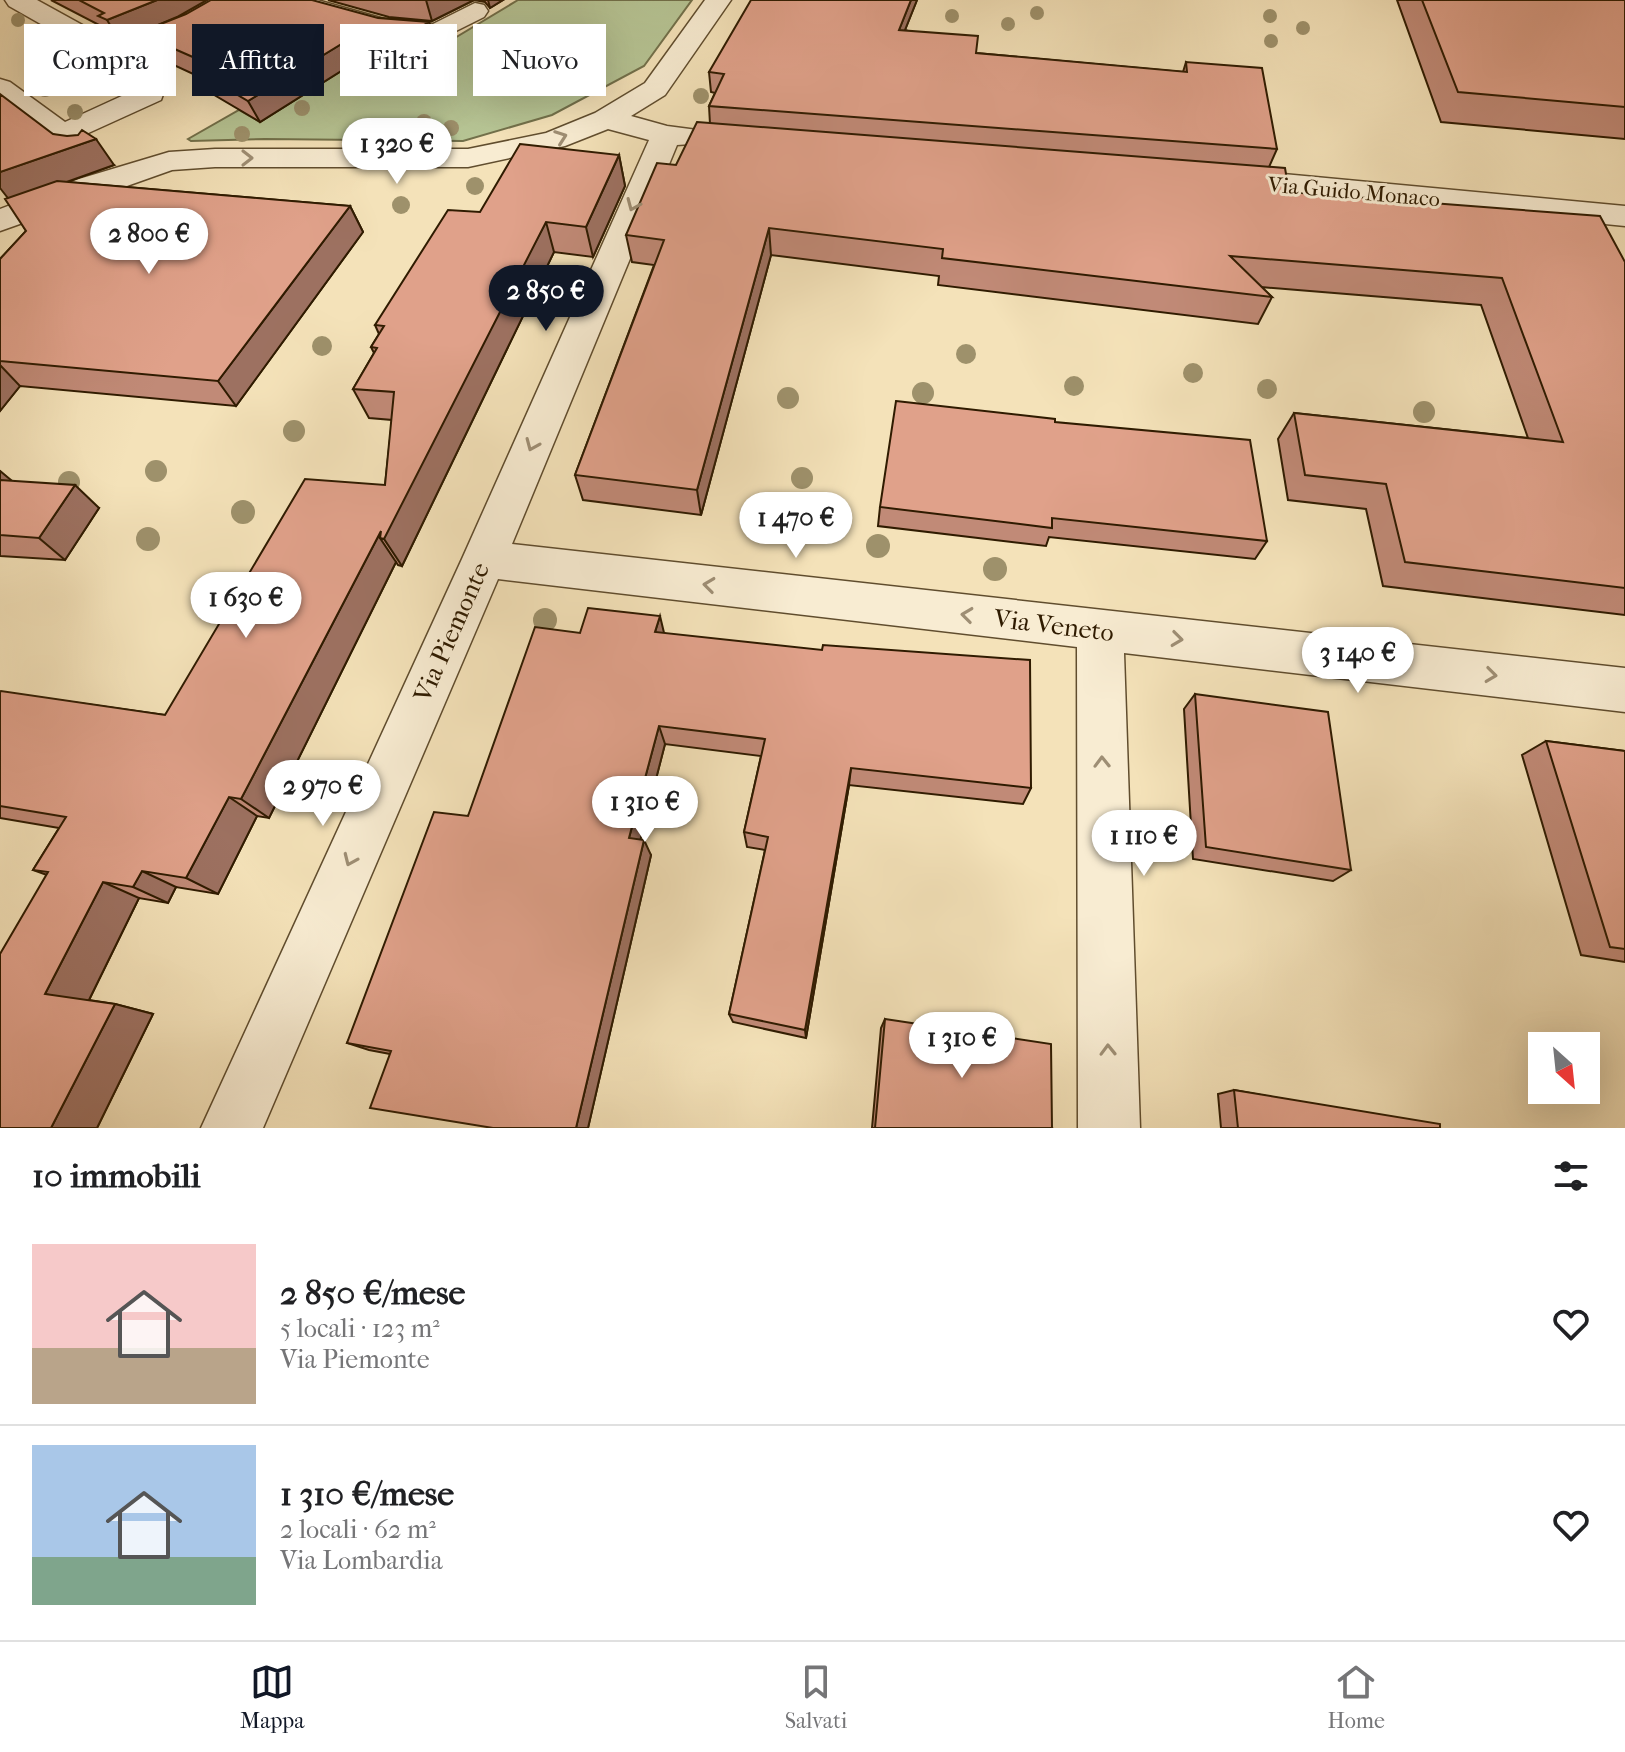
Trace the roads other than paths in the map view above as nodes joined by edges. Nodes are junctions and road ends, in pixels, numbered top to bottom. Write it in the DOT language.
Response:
graph roads {
  1 [pos="18,0"];
  2 [pos="288,0"];
  3 [pos="718,0"];
  4 [pos="342,7"];
  5 [pos="475,11"];
  6 [pos="61,24"];
  7 [pos="0,88"];
  8 [pos="149,96"];
  9 [pos="606,119"];
  10 [pos="62,134"];
  11 [pos="110,134"];
  12 [pos="666,135"];
  13 [pos="718,139"];
  14 [pos="169,161"];
  15 [pos="1206,178"];
  16 [pos="90,186"];
  17 [pos="40,206"];
  18 [pos="1625,216"];
  19 [pos="0,221"];
  20 [pos="0,252"];
  21 [pos="484,559"];
  22 [pos="1100,630"];
  23 [pos="1625,690"];
  24 [pos="232,1128"];
  25 [pos="1109,1128"];
  1 -- 6 [label="street"];
  2 -- 4 [label="street"];
  3 -- 9 [label="street"];
  4 -- 5 [label="street"];
  7 -- 10 [label="street"];
  8 -- 11 [label="street"];
  9 -- 12 [label="street"];
  14 -- 9 [label="street, one-way"];
  10 -- 11 [label="street"];
  10 -- 16 [label="street"];
  11 -- 14 [label="street"];
  12 -- 13 [label="street"];
  12 -- 21 [label="street, Via Piemonte, one-way"];
  14 -- 16 [label="street"];
  15 -- 18 [label="street, Via Guido Monaco"];
  16 -- 17 [label="street"];
  17 -- 19 [label="street"];
  17 -- 20 [label="street"];
  22 -- 21 [label="street, Via Veneto, one-way"];
  21 -- 24 [label="street, Via Piemonte, one-way"];
  22 -- 23 [label="street, Via Veneto, one-way"];
  25 -- 22 [label="street, one-way"];
}
